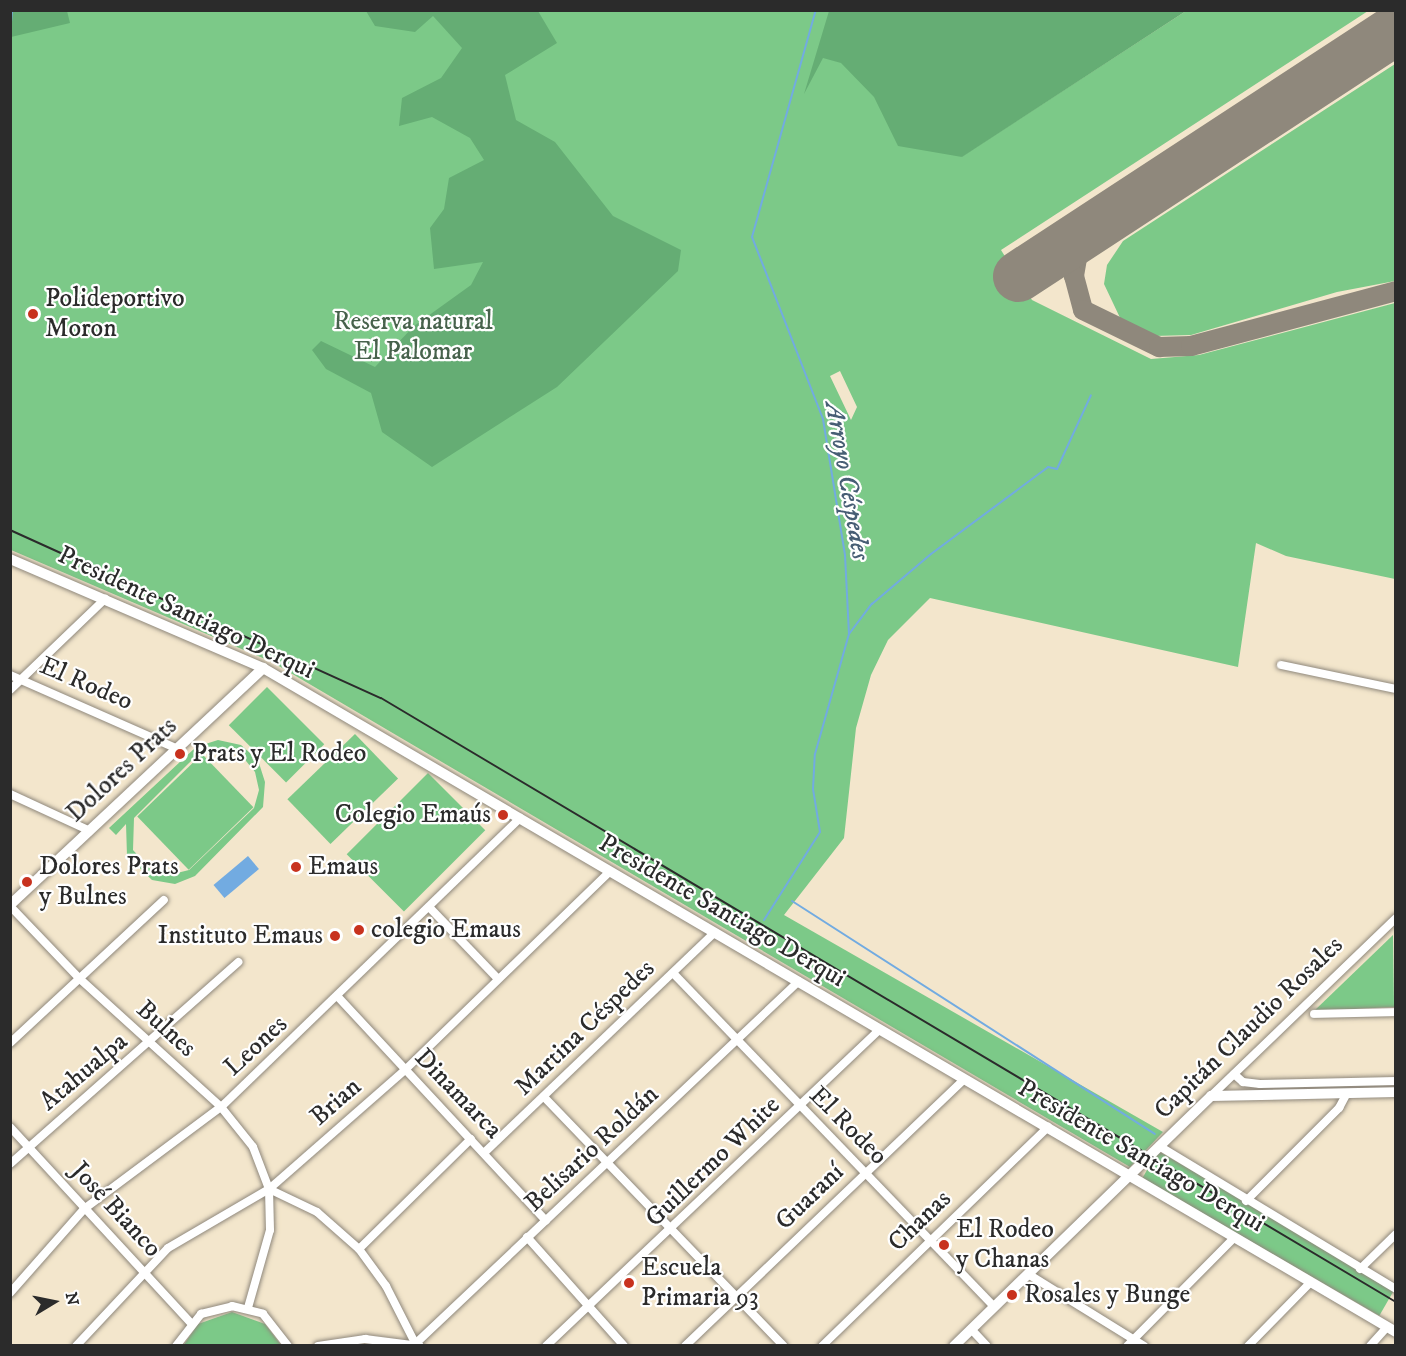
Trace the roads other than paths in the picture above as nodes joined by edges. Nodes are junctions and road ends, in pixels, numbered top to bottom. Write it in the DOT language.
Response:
graph roads {
  1 [pos="10,559"];
  2 [pos="105,599"];
  3 [pos="1281,665"];
  4 [pos="263,668"];
  5 [pos="10,675"];
  6 [pos="22,680"];
  7 [pos="1395,688"];
  8 [pos="10,690"];
  9 [pos="178,749"];
  10 [pos="10,794"];
  11 [pos="519,818"];
  12 [pos="90,831"];
  13 [pos="610,871"];
  14 [pos="164,900"];
  15 [pos="10,905"];
  16 [pos="430,908"];
  17 [pos="1395,918"];
  18 [pos="714,933"];
  19 [pos="238,962"];
  20 [pos="673,973"];
  21 [pos="80,979"];
  22 [pos="498,979"];
  23 [pos="799,981"];
  24 [pos="339,999"];
  25 [pos="1395,1011"];
  26 [pos="1314,1014"];
  27 [pos="879,1030"];
  28 [pos="737,1041"];
  29 [pos="10,1044"];
  30 [pos="150,1044"];
  31 [pos="405,1069"];
  32 [pos="1234,1074"];
  33 [pos="964,1079"];
  34 [pos="1395,1081"];
  35 [pos="1395,1092"];
  36 [pos="1346,1095"];
  37 [pos="1211,1096"];
  38 [pos="545,1098"];
  39 [pos="221,1107"];
  40 [pos="801,1107"];
  41 [pos="10,1127"];
  42 [pos="1048,1127"];
  43 [pos="471,1139"];
  44 [pos="28,1146"];
  45 [pos="1160,1146"];
  46 [pos="484,1152"];
  47 [pos="10,1164"];
  48 [pos="609,1164"];
  49 [pos="866,1173"];
  50 [pos="1131,1175"];
  51 [pos="269,1189"];
  52 [pos="1246,1201"];
  53 [pos="84,1209"];
  54 [pos="546,1221"];
  55 [pos="673,1231"];
  56 [pos="1395,1234"];
  57 [pos="527,1237"];
  58 [pos="1234,1237"];
  59 [pos="930,1241"];
  60 [pos="359,1249"];
  61 [pos="1360,1269"];
  62 [pos="143,1270"];
  63 [pos="1028,1274"];
  64 [pos="1311,1282"];
  65 [pos="1395,1289"];
  66 [pos="10,1293"];
  67 [pos="737,1297"];
  68 [pos="591,1307"];
  69 [pos="994,1307"];
  70 [pos="248,1308"];
  71 [pos="190,1322"];
  72 [pos="971,1329"];
  73 [pos="1391,1330"];
  74 [pos="1130,1342"];
  75 [pos="416,1345"];
  76 [pos="76,1346"];
  77 [pos="176,1346"];
  78 [pos="288,1346"];
  79 [pos="318,1346"];
  80 [pos="546,1346"];
  81 [pos="624,1346"];
  82 [pos="686,1346"];
  83 [pos="784,1346"];
  84 [pos="822,1346"];
  85 [pos="954,1346"];
  86 [pos="987,1346"];
  87 [pos="1144,1346"];
  88 [pos="1248,1346"];
  89 [pos="1370,1346"];
  1 -- 2 [label="street, Presidente Santiago Derqui"];
  2 -- 4 [label="street, Presidente Santiago Derqui"];
  2 -- 6 [label="street"];
  3 -- 7 [label="street"];
  4 -- 9 [label="street, Dolores Prats"];
  4 -- 11 [label="street, Presidente Santiago Derqui"];
  5 -- 6 [label="street, El Rodeo"];
  6 -- 8 [label="street"];
  6 -- 9 [label="street, El Rodeo"];
  9 -- 12 [label="street, Dolores Prats"];
  10 -- 12 [label="street"];
  11 -- 13 [label="street, Presidente Santiago Derqui"];
  11 -- 16 [label="street, Leones"];
  12 -- 15 [label="street, Dolores Prats"];
  13 -- 18 [label="street, Presidente Santiago Derqui"];
  13 -- 22 [label="street, Brian"];
  14 -- 21 [label="street"];
  15 -- 21 [label="street, Bulnes"];
  16 -- 22 [label="street"];
  16 -- 24 [label="street, Leones"];
  17 -- 32 [label="street, Capitán Claudio Rosales"];
  18 -- 20 [label="street, Martina Céspedes"];
  18 -- 23 [label="street, Presidente Santiago Derqui"];
  19 -- 30 [label="street, Atahualpa"];
  20 -- 28 [label="street, El Rodeo"];
  20 -- 38 [label="street, Martina Céspedes"];
  21 -- 29 [label="street"];
  21 -- 30 [label="street, Bulnes"];
  22 -- 31 [label="street, Brian"];
  23 -- 27 [label="street, Presidente Santiago Derqui"];
  23 -- 28 [label="street, Belisario Roldán"];
  24 -- 31 [label="street, Dinamarca"];
  24 -- 39 [label="street, Leones"];
  25 -- 26 [label="street"];
  27 -- 33 [label="street, Presidente Santiago Derqui"];
  27 -- 40 [label="street, Guillermo White"];
  28 -- 40 [label="street, El Rodeo"];
  28 -- 48 [label="street, Belisario Roldán"];
  30 -- 39 [label="street, Bulnes"];
  30 -- 44 [label="street, Atahualpa"];
  31 -- 43 [label="street, Dinamarca"];
  31 -- 51 [label="street, Brian"];
  32 -- 34 [label="street"];
  32 -- 37 [label="street, Capitán Claudio Rosales"];
  33 -- 42 [label="street, Presidente Santiago Derqui"];
  33 -- 49 [label="street, Guaraní"];
  35 -- 36 [label="street"];
  36 -- 37 [label="street"];
  36 -- 52 [label="street"];
  37 -- 45 [label="street, Capitán Claudio Rosales"];
  38 -- 46 [label="street, Martina Céspedes"];
  38 -- 48 [label="street"];
  39 -- 51 [label="street, Bulnes"];
  39 -- 53 [label="street, Leones"];
  40 -- 49 [label="street, El Rodeo"];
  40 -- 55 [label="street, Guillermo White"];
  41 -- 44 [label="street, José Bianco"];
  42 -- 50 [label="street, Presidente Santiago Derqui"];
  42 -- 59 [label="street, Chanas"];
  43 -- 46 [label="street, Dinamarca"];
  43 -- 60 [label="street"];
  44 -- 47 [label="street, Atahualpa"];
  44 -- 53 [label="street, José Bianco"];
  45 -- 50 [label="street, Capitán Claudio Rosales"];
  45 -- 52 [label="street"];
  46 -- 54 [label="street, Dinamarca"];
  48 -- 54 [label="street, Belisario Roldán"];
  48 -- 55 [label="street"];
  49 -- 59 [label="street, El Rodeo"];
  49 -- 67 [label="street, Guaraní"];
  50 -- 58 [label="street, Presidente Santiago Derqui"];
  50 -- 63 [label="street, Capitán Claudio Rosales"];
  51 -- 60 [label="street"];
  51 -- 62 [label="street, Brian"];
  51 -- 70 [label="street"];
  52 -- 61 [label="street"];
  53 -- 62 [label="street, José Bianco"];
  53 -- 66 [label="street, Leones"];
  54 -- 57 [label="street, Belisario Roldán"];
  55 -- 67 [label="street"];
  55 -- 68 [label="street, Guillermo White"];
  56 -- 61 [label="street"];
  57 -- 68 [label="street"];
  57 -- 75 [label="street, Belisario Roldán"];
  58 -- 64 [label="street, Presidente Santiago Derqui"];
  58 -- 74 [label="street"];
  59 -- 69 [label="street, El Rodeo"];
  59 -- 84 [label="street, Chanas"];
  60 -- 75 [label="street"];
  61 -- 65 [label="street"];
  62 -- 71 [label="street, José Bianco"];
  62 -- 76 [label="street, Brian"];
  63 -- 69 [label="street, Capitán Claudio Rosales"];
  63 -- 74 [label="street"];
  64 -- 73 [label="street, Presidente Santiago Derqui"];
  64 -- 88 [label="street"];
  67 -- 82 [label="street, Guaraní"];
  67 -- 83 [label="street"];
  68 -- 80 [label="street, Guillermo White"];
  68 -- 81 [label="street"];
  69 -- 72 [label="street, Capitán Claudio Rosales"];
  70 -- 71 [label="street"];
  70 -- 78 [label="street"];
  71 -- 77 [label="street"];
  72 -- 85 [label="street, Capitán Claudio Rosales"];
  72 -- 86 [label="street"];
  73 -- 89 [label="street"];
  74 -- 87 [label="street"];
  75 -- 79 [label="street"];
}
